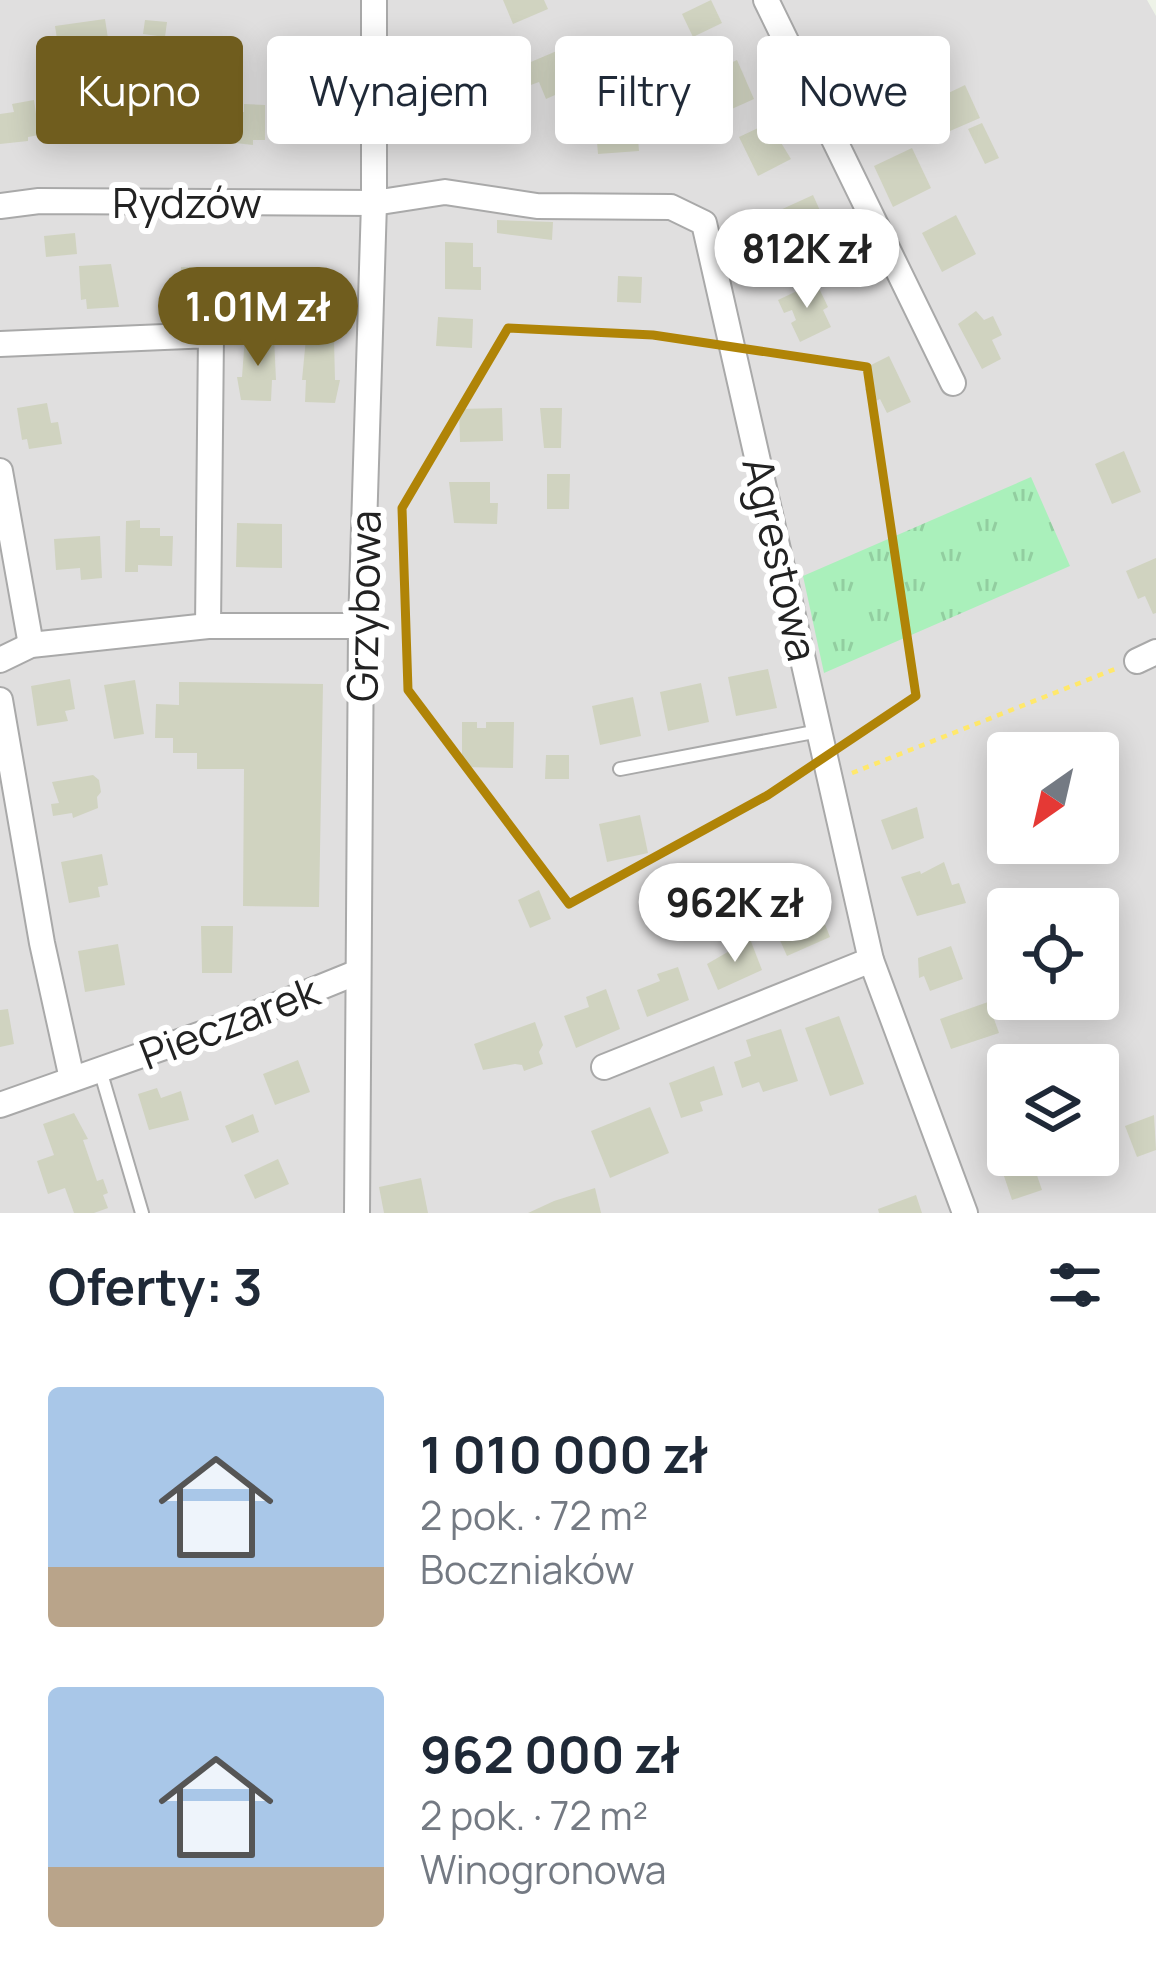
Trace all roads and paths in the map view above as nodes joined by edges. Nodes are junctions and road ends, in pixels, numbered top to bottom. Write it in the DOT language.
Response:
graph roads {
  1 [pos="374,0"];
  2 [pos="766,0"];
  3 [pos="374,203"];
  4 [pos="0,206"];
  5 [pos="0,344"];
  6 [pos="953,383"];
  7 [pos="0,471"];
  8 [pos="208,626"];
  9 [pos="361,626"];
  10 [pos="32,645"];
  11 [pos="1146,656"];
  12 [pos="0,660"];
  13 [pos="0,700"];
  14 [pos="820,731"];
  15 [pos="620,769"];
  16 [pos="832,781"];
  17 [pos="871,960"];
  18 [pos="358,972"];
  19 [pos="604,1066"];
  20 [pos="100,1070"];
  21 [pos="72,1078"];
  22 [pos="0,1105"];
  23 [pos="142,1213"];
  24 [pos="357,1213"];
  25 [pos="964,1213"];
  1 -- 3 [label="street, Grzybowa"];
  2 -- 6 [label="street"];
  3 -- 4 [label="street, Rydzów"];
  3 -- 9 [label="street, Grzybowa"];
  3 -- 14 [label="street, Agrestowa"];
  5 -- 8 [label="street"];
  7 -- 10 [label="street"];
  8 -- 9 [label="street"];
  8 -- 10 [label="street"];
  9 -- 18 [label="street, Grzybowa"];
  10 -- 12 [label="street"];
  11 -- 16 [label="path"];
  13 -- 21 [label="street"];
  14 -- 15 [label="lane"];
  14 -- 16 [label="street, Agrestowa"];
  16 -- 17 [label="street, Agrestowa"];
  17 -- 19 [label="street"];
  17 -- 25 [label="street, Agrestowa"];
  18 -- 20 [label="street, Pieczarek"];
  18 -- 24 [label="street, Grzybowa"];
  20 -- 21 [label="street, Pieczarek"];
  20 -- 23 [label="lane, Pieczarek"];
  21 -- 22 [label="street, Pieczarek"];
}
